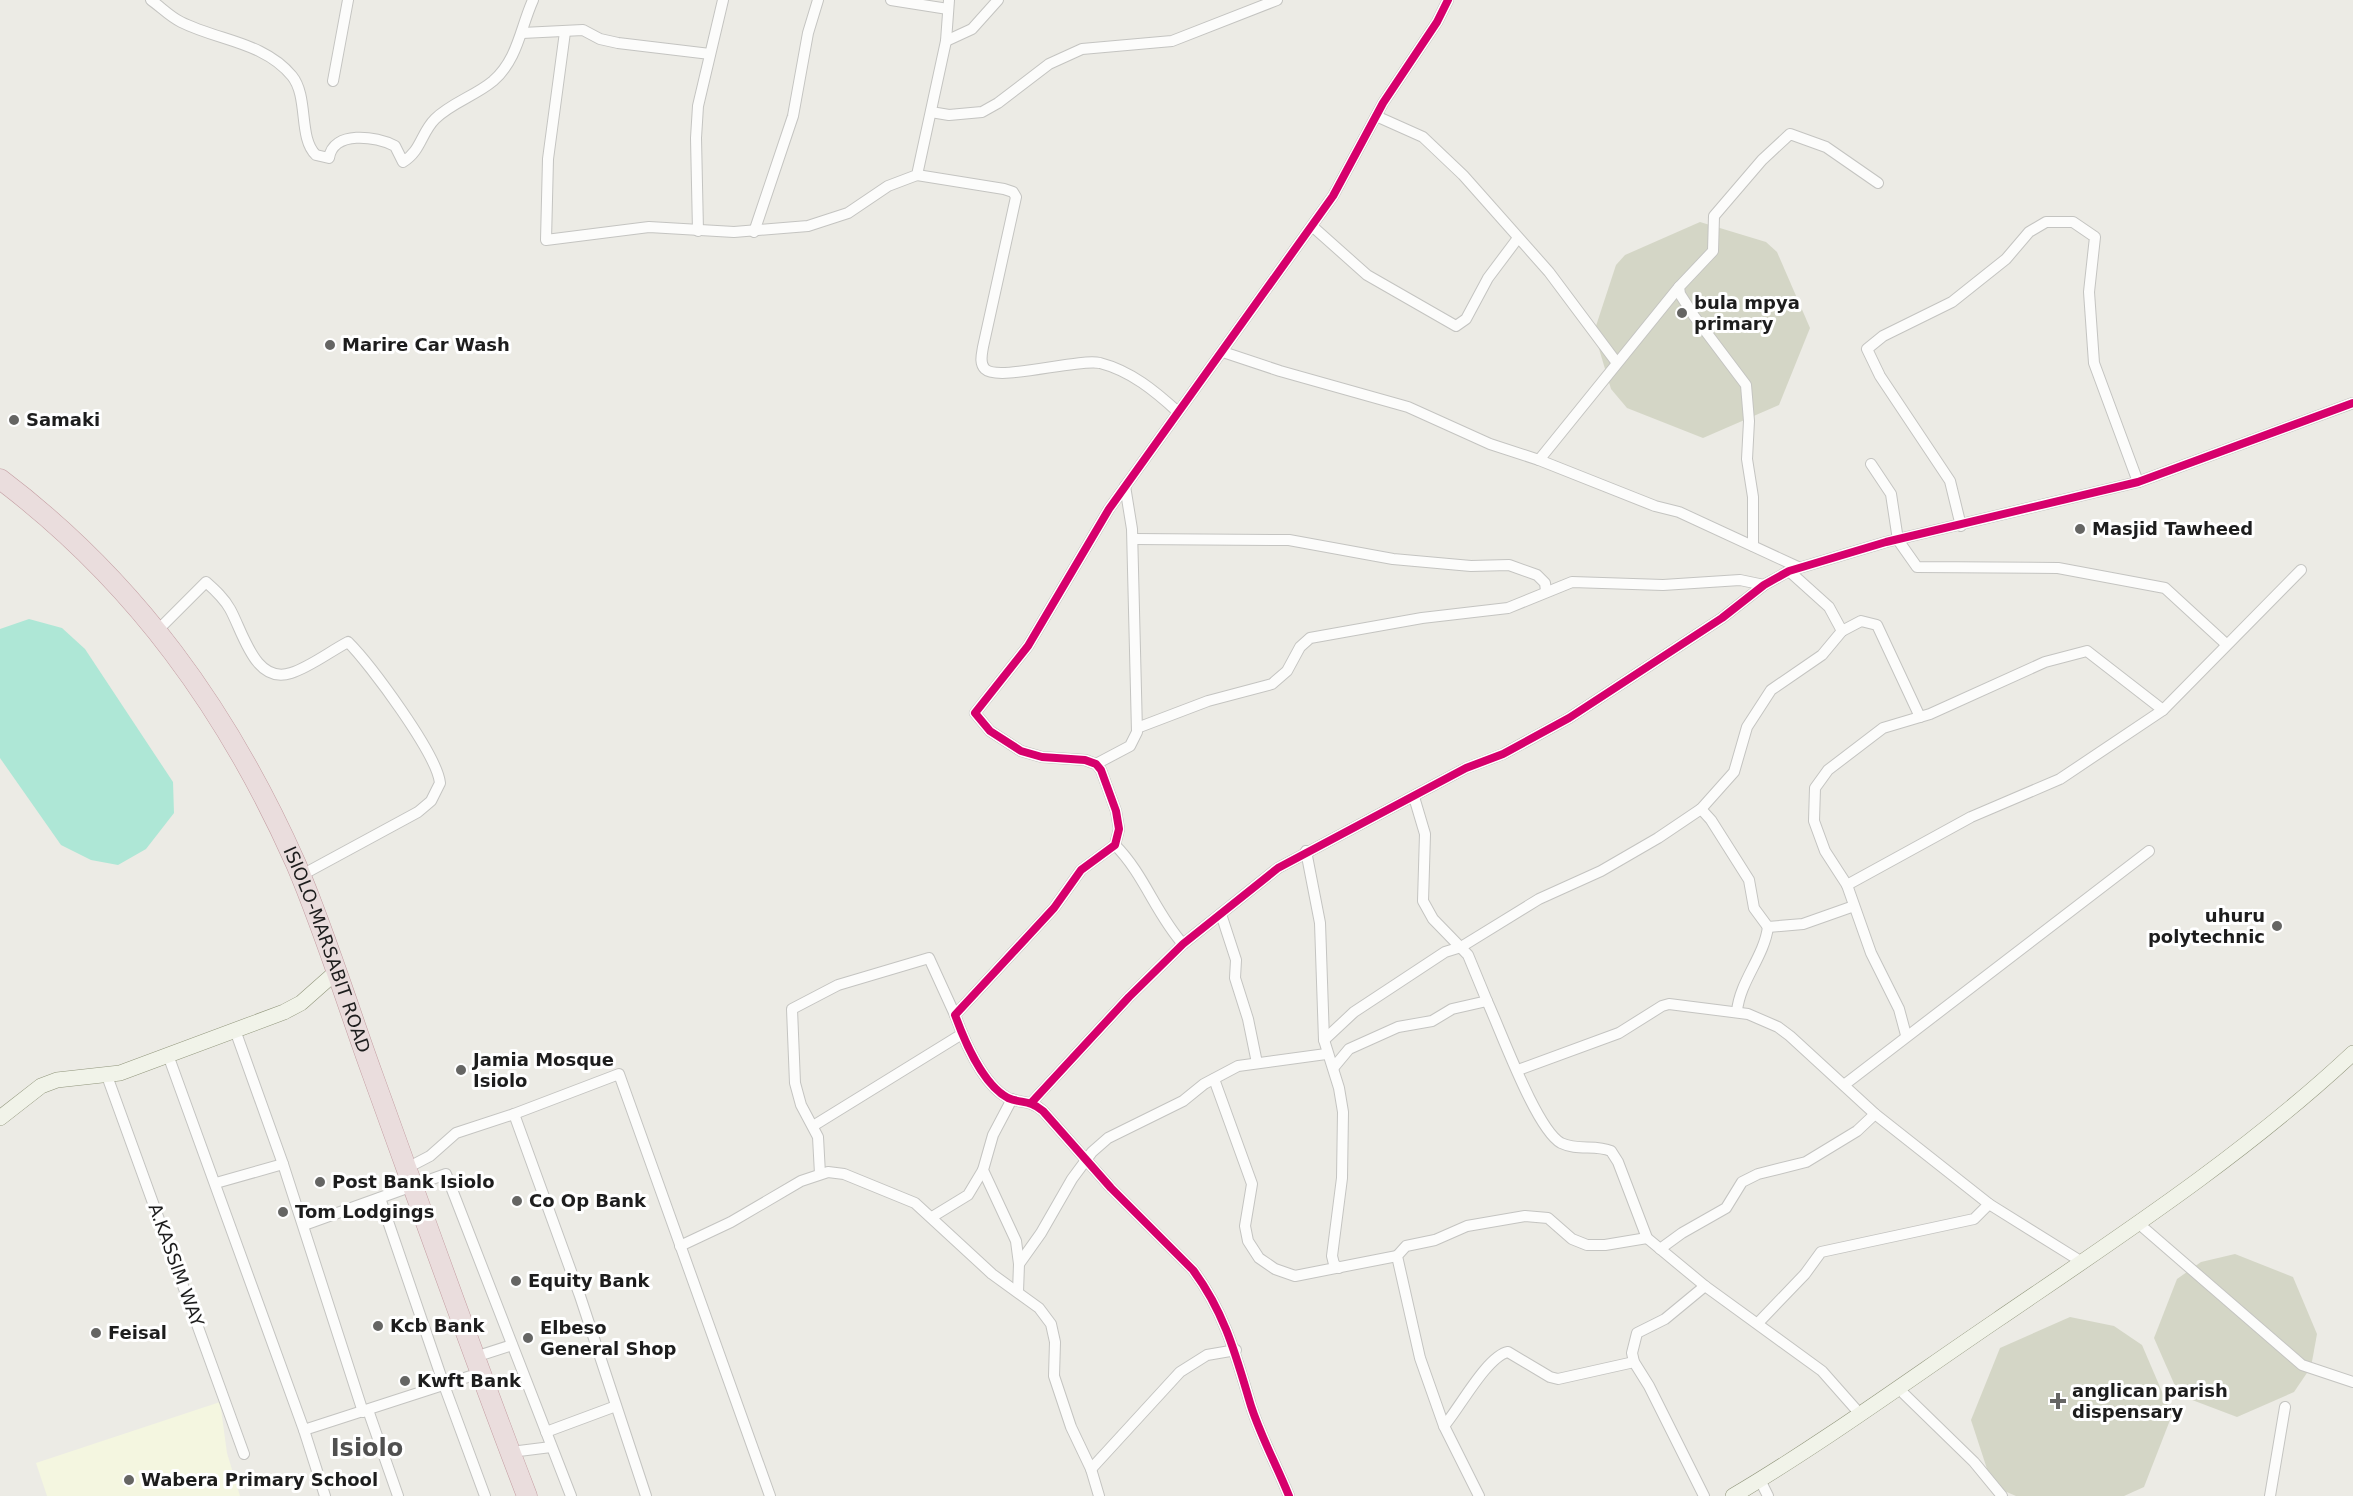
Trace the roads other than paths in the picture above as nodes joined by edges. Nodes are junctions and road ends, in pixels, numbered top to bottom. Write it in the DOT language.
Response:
graph roads {
  1 [pos="151,0"];
  2 [pos="348,0"];
  3 [pos="533,0"];
  4 [pos="723,0"];
  5 [pos="818,0"];
  6 [pos="891,0"];
  7 [pos="998,0"];
  8 [pos="1277,0"];
  9 [pos="1448,0"];
  10 [pos="948,4"];
  11 [pos="565,32"];
  12 [pos="522,33"];
  13 [pos="946,41"];
  14 [pos="710,54"];
  15 [pos="333,81"];
  16 [pos="931,112"];
  17 [pos="1376,116"];
  18 [pos="917,175"];
  19 [pos="1878,183"];
  20 [pos="1312,226"];
  21 [pos="698,231"];
  22 [pos="754,232"];
  23 [pos="1518,238"];
  24 [pos="1679,286"];
  25 [pos="1223,352"];
  26 [pos="1617,363"];
  27 [pos="2353,403"];
  28 [pos="1178,412"];
  29 [pos="1539,460"];
  30 [pos="1871,464"];
  31 [pos="0,479"];
  32 [pos="2138,482"];
  33 [pos="1125,486"];
  34 [pos="1961,526"];
  35 [pos="1133,540"];
  36 [pos="1898,540"];
  37 [pos="1753,546"];
  38 [pos="1794,569"];
  39 [pos="2301,570"];
  40 [pos="1764,585"];
  41 [pos="1546,591"];
  42 [pos="158,631"];
  43 [pos="1842,631"];
  44 [pos="2226,644"];
  45 [pos="2163,710"];
  46 [pos="1920,717"];
  47 [pos="1137,728"];
  48 [pos="1096,764"];
  49 [pos="1414,797"];
  50 [pos="1701,809"];
  51 [pos="1115,845"];
  52 [pos="1306,851"];
  53 [pos="2149,851"];
  54 [pos="300,876"];
  55 [pos="1847,885"];
  56 [pos="1854,906"];
  57 [pos="1221,914"];
  58 [pos="1768,927"];
  59 [pos="1184,944"];
  60 [pos="1461,947"];
  61 [pos="336,972"];
  62 [pos="1487,1001"];
  63 [pos="1737,1011"];
  64 [pos="955,1015"];
  65 [pos="235,1030"];
  66 [pos="962,1034"];
  67 [pos="1906,1035"];
  68 [pos="1324,1040"];
  69 [pos="2353,1053"];
  70 [pos="1326,1054"];
  71 [pos="168,1055"];
  72 [pos="1257,1063"];
  73 [pos="1334,1067"];
  74 [pos="1518,1070"];
  75 [pos="107,1076"];
  76 [pos="1214,1079"];
  77 [pos="1844,1085"];
  78 [pos="1012,1099"];
  79 [pos="1032,1102"];
  80 [pos="514,1114"];
  81 [pos="1875,1114"];
  82 [pos="0,1118"];
  83 [pos="813,1126"];
  84 [pos="1087,1159"];
  85 [pos="284,1164"];
  86 [pos="983,1170"];
  87 [pos="820,1174"];
  88 [pos="410,1177"];
  89 [pos="216,1183"];
  90 [pos="380,1198"];
  91 [pos="1989,1204"];
  92 [pos="933,1217"];
  93 [pos="2138,1223"];
  94 [pos="304,1225"];
  95 [pos="1647,1238"];
  96 [pos="680,1246"];
  97 [pos="1660,1249"];
  98 [pos="1397,1256"];
  99 [pos="2082,1262"];
  100 [pos="1019,1264"];
  101 [pos="1339,1268"];
  102 [pos="1705,1286"];
  103 [pos="1018,1292"];
  104 [pos="1758,1323"];
  105 [pos="512,1345"];
  106 [pos="1236,1350"];
  107 [pos="1634,1362"];
  108 [pos="477,1365"];
  109 [pos="2353,1382"];
  110 [pos="444,1385"];
  111 [pos="1899,1389"];
  112 [pos="616,1406"];
  113 [pos="2285,1407"];
  114 [pos="366,1411"];
  115 [pos="1860,1414"];
  116 [pos="1444,1426"];
  117 [pos="304,1430"];
  118 [pos="546,1432"];
  119 [pos="551,1447"];
  120 [pos="511,1452"];
  121 [pos="244,1454"];
  122 [pos="1091,1469"];
  123 [pos="1760,1480"];
  124 [pos="325,1496"];
  125 [pos="398,1496"];
  126 [pos="485,1496"];
  127 [pos="527,1496"];
  128 [pos="571,1496"];
  129 [pos="646,1496"];
  130 [pos="770,1496"];
  131 [pos="1099,1496"];
  132 [pos="1289,1496"];
  133 [pos="1479,1496"];
  134 [pos="1704,1496"];
  135 [pos="1733,1496"];
  136 [pos="1768,1496"];
  137 [pos="2002,1496"];
  138 [pos="2270,1496"];
  1 -- 12 [label="street"];
  2 -- 15 [label="street"];
  3 -- 12 [label="street"];
  4 -- 14 [label="street"];
  5 -- 22 [label="street"];
  6 -- 10 [label="street"];
  7 -- 13 [label="street"];
  8 -- 16 [label="street"];
  9 -- 17 [label="street"];
  10 -- 13 [label="street"];
  11 -- 12 [label="street"];
  11 -- 14 [label="street"];
  11 -- 21 [label="street"];
  13 -- 16 [label="street"];
  14 -- 21 [label="street"];
  16 -- 18 [label="street"];
  17 -- 20 [label="street"];
  17 -- 23 [label="street"];
  18 -- 22 [label="street"];
  18 -- 28 [label="street"];
  19 -- 24 [label="street"];
  20 -- 23 [label="street"];
  20 -- 25 [label="street"];
  21 -- 22 [label="street"];
  23 -- 26 [label="street"];
  24 -- 26 [label="street"];
  24 -- 37 [label="street"];
  25 -- 28 [label="street"];
  25 -- 29 [label="street"];
  26 -- 29 [label="street"];
  27 -- 32 [label="street"];
  28 -- 33 [label="street"];
  29 -- 37 [label="street"];
  30 -- 36 [label="street"];
  31 -- 42 [label="highway, ISIOLO-MARSABIT ROAD"];
  32 -- 34 [label="street"];
  32 -- 34 [label="street"];
  33 -- 35 [label="street"];
  33 -- 48 [label="street"];
  34 -- 36 [label="street"];
  35 -- 41 [label="street"];
  35 -- 47 [label="street"];
  36 -- 38 [label="street"];
  36 -- 44 [label="street"];
  37 -- 38 [label="street"];
  38 -- 40 [label="street"];
  38 -- 43 [label="street"];
  39 -- 44 [label="street"];
  40 -- 41 [label="street"];
  40 -- 49 [label="street"];
  41 -- 47 [label="street"];
  42 -- 54 [label="highway, ISIOLO-MARSABIT ROAD"];
  42 -- 54 [label="street"];
  43 -- 46 [label="street"];
  43 -- 50 [label="street"];
  44 -- 45 [label="street"];
  45 -- 46 [label="street"];
  45 -- 55 [label="street"];
  46 -- 55 [label="street"];
  47 -- 48 [label="street"];
  48 -- 51 [label="street"];
  49 -- 52 [label="street"];
  49 -- 60 [label="street"];
  50 -- 58 [label="street"];
  50 -- 60 [label="street"];
  51 -- 59 [label="street"];
  51 -- 64 [label="street"];
  52 -- 57 [label="street"];
  52 -- 68 [label="street"];
  53 -- 67 [label="street"];
  54 -- 61 [label="highway, ISIOLO-MARSABIT ROAD"];
  55 -- 56 [label="street"];
  56 -- 58 [label="street"];
  56 -- 67 [label="street"];
  57 -- 59 [label="street"];
  57 -- 72 [label="street"];
  58 -- 63 [label="street"];
  59 -- 79 [label="street"];
  60 -- 62 [label="street"];
  60 -- 68 [label="street"];
  61 -- 65 [label="street"];
  61 -- 88 [label="highway, ISIOLO-MARSABIT ROAD"];
  62 -- 73 [label="street"];
  62 -- 74 [label="street"];
  63 -- 74 [label="street"];
  63 -- 77 [label="street"];
  64 -- 66 [label="street"];
  64 -- 83 [label="street"];
  65 -- 71 [label="street"];
  65 -- 85 [label="street"];
  66 -- 78 [label="street"];
  66 -- 83 [label="street"];
  67 -- 77 [label="street"];
  68 -- 70 [label="street"];
  69 -- 93 [label="street"];
  70 -- 72 [label="street"];
  70 -- 73 [label="street"];
  71 -- 75 [label="street"];
  71 -- 89 [label="street"];
  72 -- 76 [label="street"];
  73 -- 101 [label="street"];
  74 -- 95 [label="street"];
  75 -- 82 [label="street"];
  75 -- 121 [label="street, A.KASSIM WAY"];
  76 -- 84 [label="street"];
  76 -- 101 [label="street"];
  77 -- 81 [label="street"];
  78 -- 79 [label="street"];
  78 -- 86 [label="street"];
  79 -- 84 [label="street"];
  80 -- 88 [label="street"];
  80 -- 96 [label="street"];
  80 -- 112 [label="street"];
  81 -- 91 [label="street"];
  81 -- 97 [label="street"];
  83 -- 87 [label="street"];
  84 -- 100 [label="street"];
  84 -- 106 [label="street"];
  85 -- 89 [label="street"];
  85 -- 94 [label="street"];
  86 -- 92 [label="street"];
  86 -- 100 [label="street"];
  87 -- 92 [label="street"];
  87 -- 96 [label="street"];
  88 -- 90 [label="street"];
  88 -- 105 [label="street"];
  88 -- 108 [label="highway, ISIOLO-MARSABIT ROAD"];
  89 -- 117 [label="street"];
  90 -- 94 [label="street"];
  90 -- 110 [label="street"];
  91 -- 99 [label="street"];
  91 -- 104 [label="street"];
  92 -- 103 [label="street"];
  93 -- 99 [label="street"];
  93 -- 109 [label="street"];
  94 -- 114 [label="street"];
  95 -- 97 [label="street"];
  95 -- 98 [label="street"];
  96 -- 130 [label="street"];
  97 -- 102 [label="street"];
  98 -- 101 [label="street"];
  98 -- 116 [label="street"];
  99 -- 111 [label="street"];
  100 -- 103 [label="street"];
  102 -- 104 [label="street"];
  102 -- 107 [label="street"];
  103 -- 122 [label="street"];
  104 -- 115 [label="street"];
  105 -- 108 [label="street"];
  105 -- 118 [label="street"];
  106 -- 122 [label="street"];
  106 -- 132 [label="street"];
  107 -- 116 [label="street"];
  107 -- 134 [label="street"];
  108 -- 110 [label="street"];
  108 -- 120 [label="highway, ISIOLO-MARSABIT ROAD"];
  110 -- 114 [label="street"];
  110 -- 126 [label="street"];
  111 -- 115 [label="street"];
  111 -- 137 [label="street"];
  112 -- 118 [label="street"];
  112 -- 129 [label="street"];
  113 -- 138 [label="street"];
  114 -- 117 [label="street"];
  114 -- 125 [label="street"];
  115 -- 123 [label="street"];
  116 -- 133 [label="street"];
  117 -- 124 [label="street"];
  118 -- 119 [label="street"];
  119 -- 120 [label="street"];
  119 -- 128 [label="street"];
  120 -- 127 [label="highway, ISIOLO-MARSABIT ROAD"];
  122 -- 131 [label="street"];
  123 -- 135 [label="street"];
  123 -- 136 [label="street"];
}
